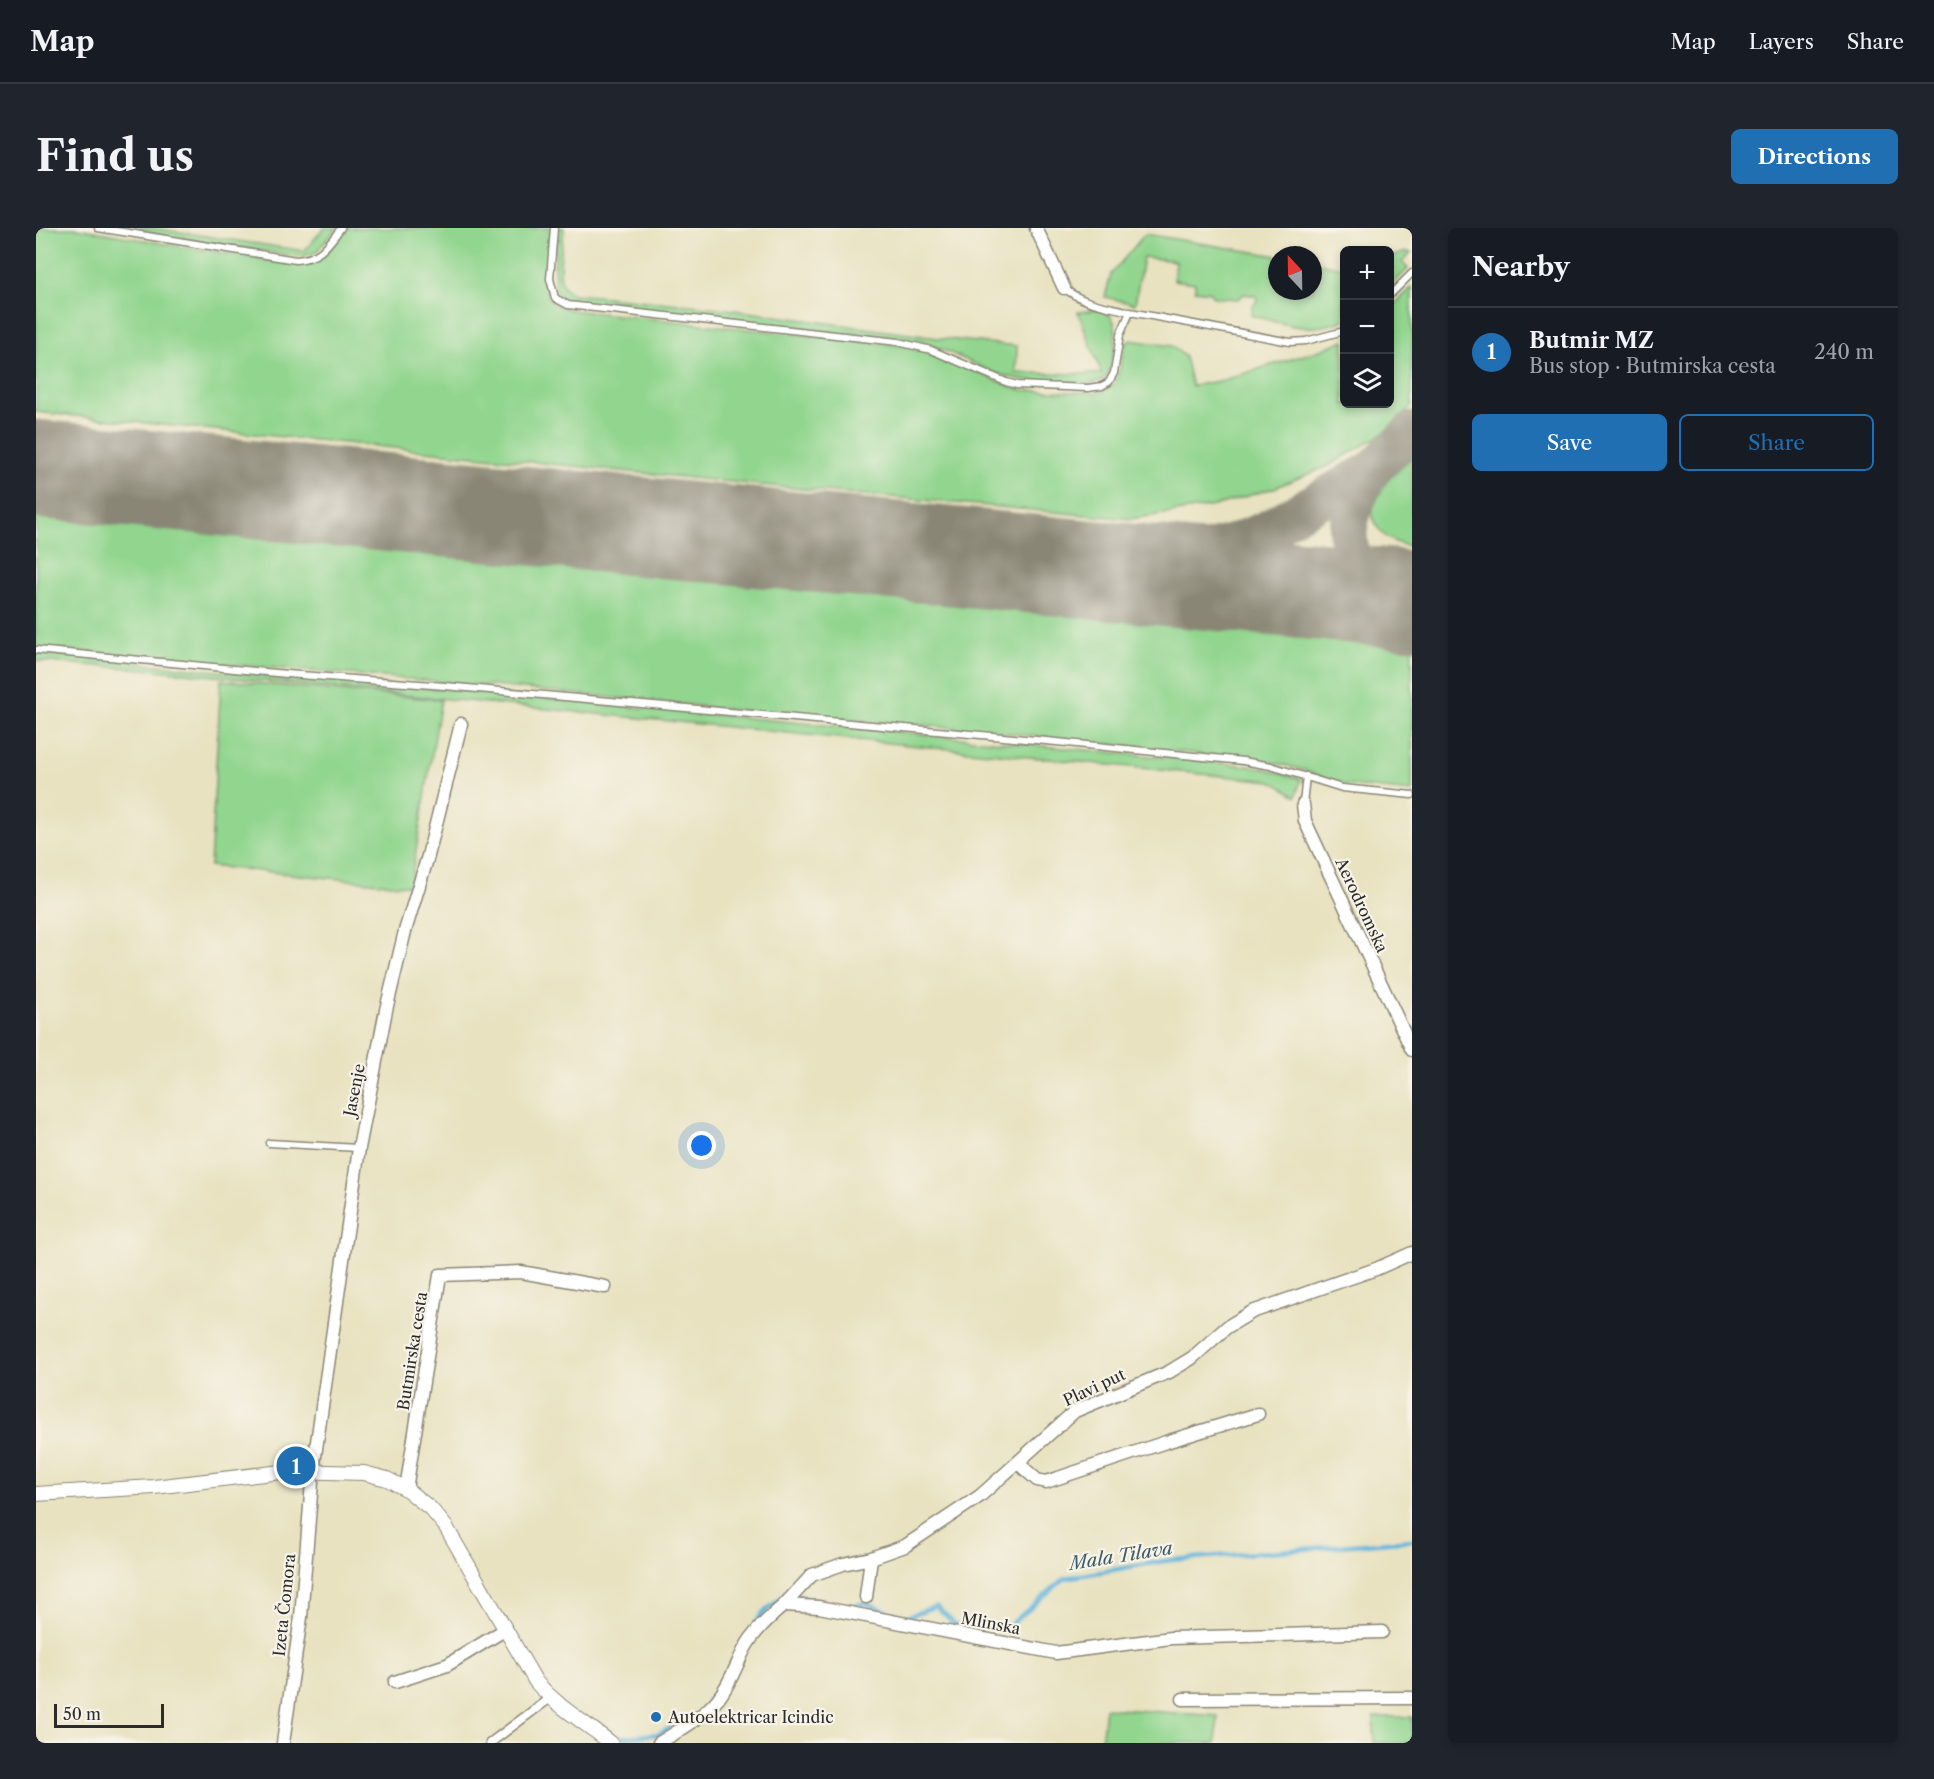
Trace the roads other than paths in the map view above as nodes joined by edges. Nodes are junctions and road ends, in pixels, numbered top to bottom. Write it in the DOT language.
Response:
graph roads {
  1 [pos="98,228"];
  2 [pos="341,228"];
  3 [pos="554,228"];
  4 [pos="1036,228"];
  5 [pos="1412,273"];
  6 [pos="1064,288"];
  7 [pos="1394,291"];
  8 [pos="1130,312"];
  9 [pos="1340,332"];
  10 [pos="36,650"];
  11 [pos="461,724"];
  12 [pos="1306,776"];
  13 [pos="1412,795"];
  14 [pos="1303,804"];
  15 [pos="1412,1050"];
  16 [pos="269,1143"];
  17 [pos="359,1148"];
  18 [pos="1412,1253"];
  19 [pos="605,1287"];
  20 [pos="1258,1414"];
  21 [pos="1018,1463"];
  22 [pos="313,1470"];
  23 [pos="406,1490"];
  24 [pos="36,1494"];
  25 [pos="871,1558"];
  26 [pos="866,1597"];
  27 [pos="788,1601"];
  28 [pos="506,1629"];
  29 [pos="1382,1632"];
  30 [pos="395,1682"];
  31 [pos="550,1698"];
  32 [pos="1412,1698"];
  33 [pos="1183,1699"];
  34 [pos="606,1739"];
  35 [pos="283,1743"];
  36 [pos="490,1743"];
  37 [pos="659,1743"];
  1 -- 2 [label="lane"];
  3 -- 8 [label="lane"];
  4 -- 6 [label="street"];
  5 -- 7 [label="lane"];
  6 -- 8 [label="lane"];
  8 -- 9 [label="lane"];
  10 -- 12 [label="lane"];
  11 -- 17 [label="street, Jasenje"];
  12 -- 13 [label="lane"];
  12 -- 14 [label="lane"];
  14 -- 15 [label="street, Aerodromska"];
  16 -- 17 [label="lane"];
  17 -- 22 [label="street, Jasenje"];
  18 -- 21 [label="street, Plavi put"];
  19 -- 23 [label="street, Butmirska cesta"];
  20 -- 21 [label="street"];
  21 -- 25 [label="street, Plavi put"];
  22 -- 23 [label="street"];
  22 -- 24 [label="street"];
  22 -- 35 [label="street, Izeta Čomora"];
  23 -- 28 [label="street"];
  25 -- 26 [label="street"];
  25 -- 27 [label="street, Plavi put"];
  27 -- 29 [label="street, Mlinska"];
  27 -- 37 [label="street"];
  28 -- 30 [label="street"];
  28 -- 31 [label="street"];
  31 -- 34 [label="street"];
  31 -- 36 [label="street"];
  32 -- 33 [label="street"];
}
